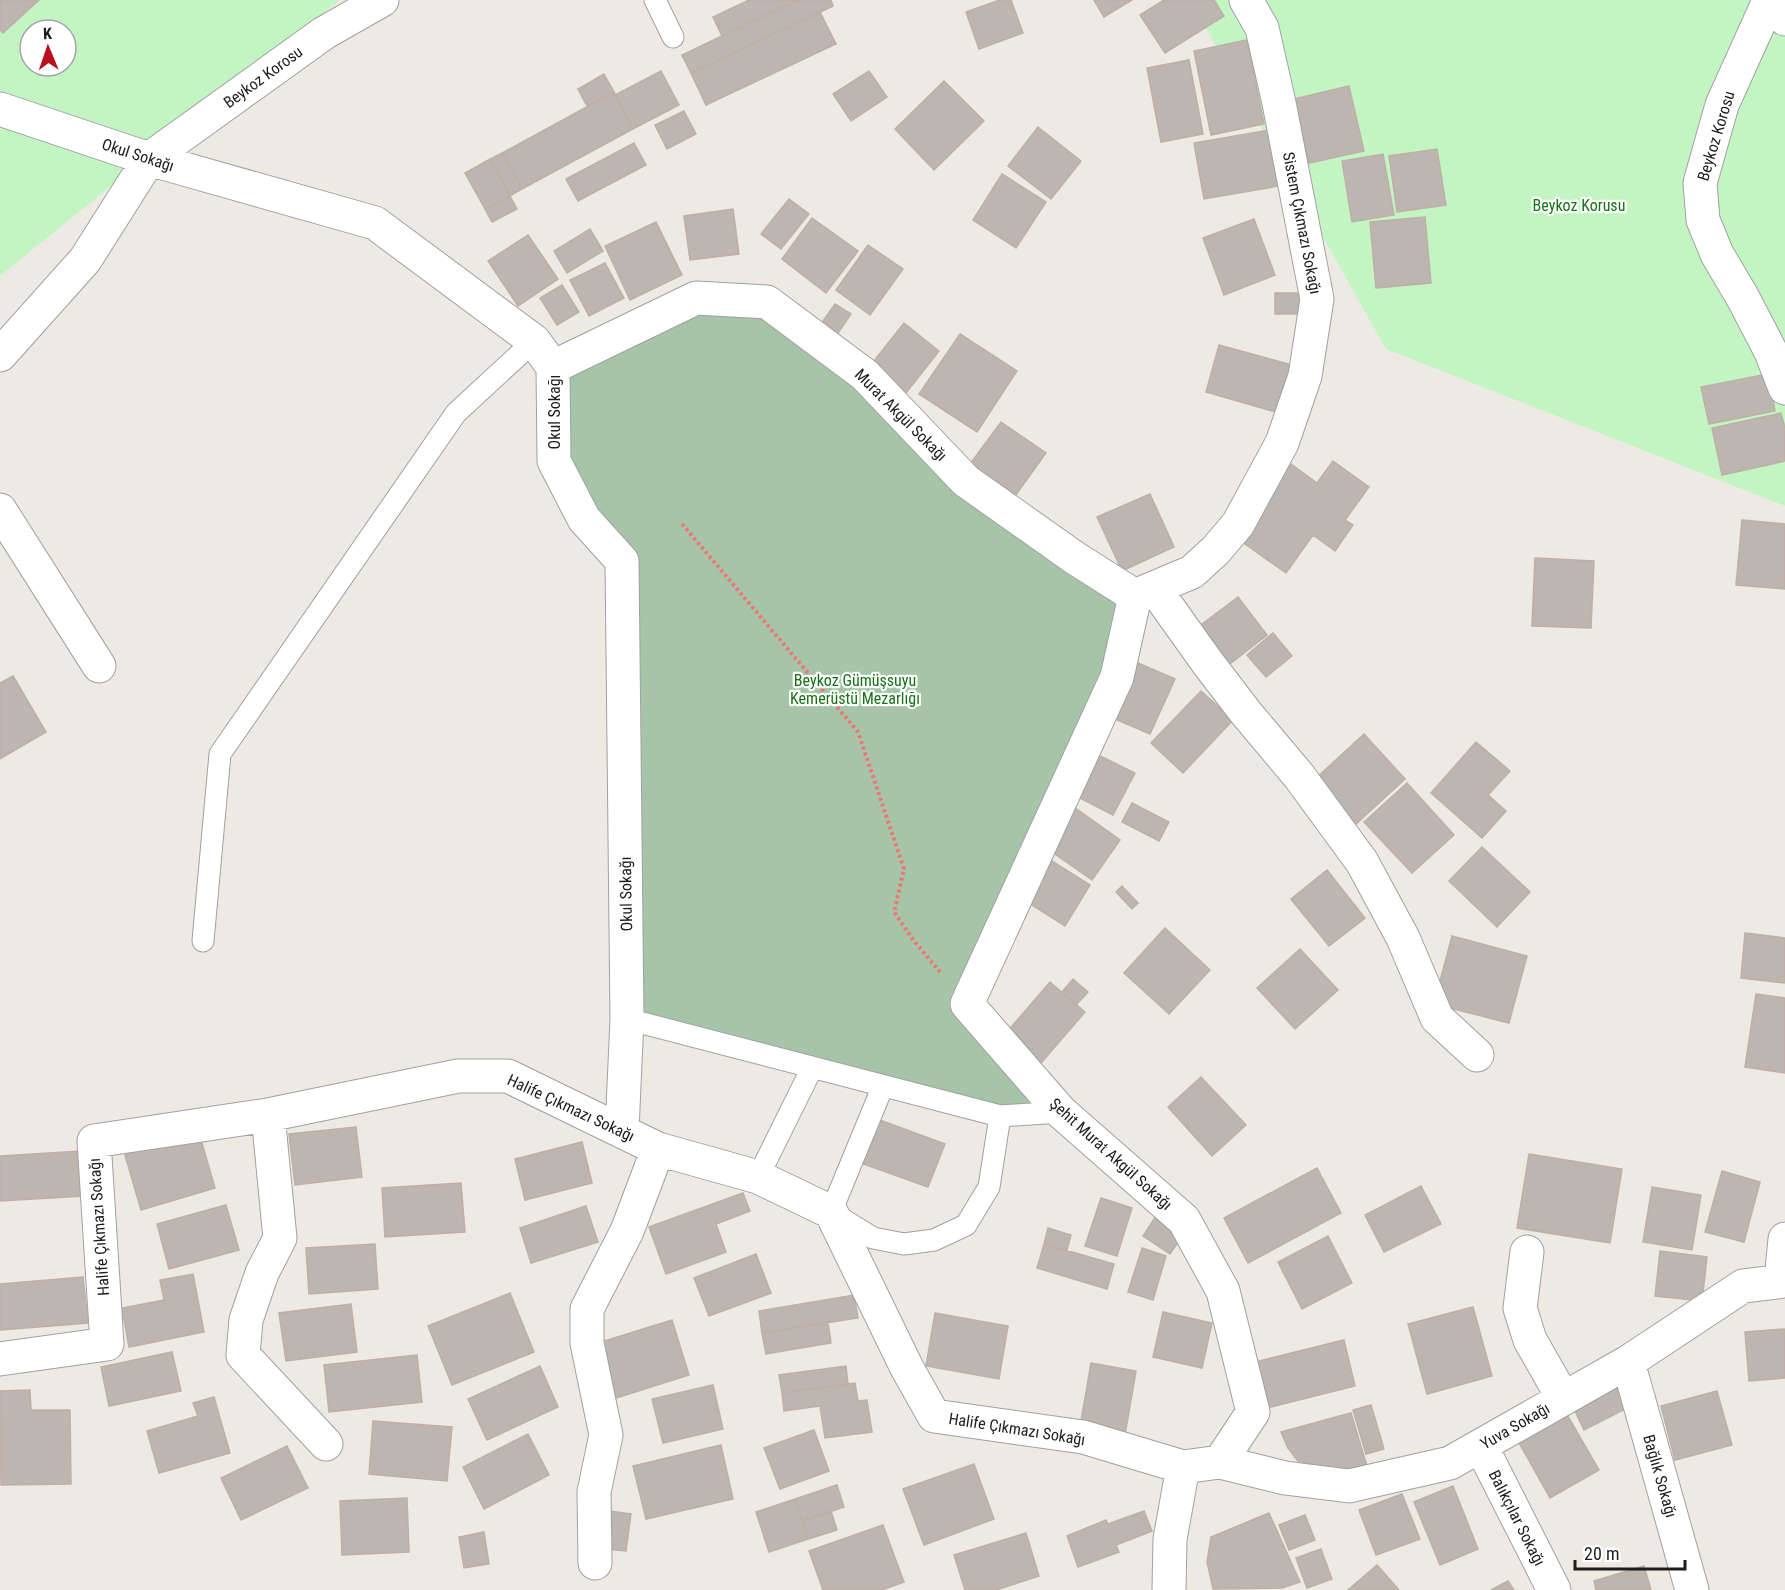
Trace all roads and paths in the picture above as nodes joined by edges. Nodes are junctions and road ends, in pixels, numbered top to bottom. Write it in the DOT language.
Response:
graph roads {
  1 [pos="381,0"];
  2 [pos="655,0"];
  3 [pos="1246,0"];
  4 [pos="1785,19"];
  5 [pos="673,37"];
  6 [pos="0,109"];
  7 [pos="149,159"];
  8 [pos="534,341"];
  9 [pos="0,355"];
  10 [pos="553,367"];
  11 [pos="1785,388"];
  12 [pos="0,510"];
  13 [pos="682,524"];
  14 [pos="1145,592"];
  15 [pos="99,666"];
  16 [pos="202,941"];
  17 [pos="967,1004"];
  18 [pos="627,1019"];
  19 [pos="1477,1055"];
  20 [pos="812,1068"];
  21 [pos="883,1086"];
  22 [pos="1061,1112"];
  23 [pos="268,1114"];
  24 [pos="1000,1116"];
  25 [pos="622,1130"];
  26 [pos="658,1149"];
  27 [pos="758,1177"];
  28 [pos="831,1212"];
  29 [pos="1785,1239"];
  30 [pos="1527,1252"];
  31 [pos="1783,1281"];
  32 [pos="0,1359"];
  33 [pos="1628,1362"];
  34 [pos="1563,1398"];
  35 [pos="326,1444"];
  36 [pos="1481,1446"];
  37 [pos="1220,1462"];
  38 [pos="1183,1467"];
  39 [pos="595,1563"];
  40 [pos="1169,1590"];
  41 [pos="1554,1590"];
  42 [pos="1692,1590"];
  1 -- 7 [label="street, Beykoz Korosu"];
  2 -- 5 [label="lane"];
  3 -- 14 [label="street, Sistem Çıkmazı Sokağı"];
  4 -- 11 [label="street, Beykoz Korosu"];
  6 -- 7 [label="street, Okul Sokağı"];
  7 -- 8 [label="street, Okul Sokağı"];
  7 -- 9 [label="street"];
  8 -- 10 [label="street, Okul Sokağı"];
  8 -- 16 [label="lane"];
  10 -- 14 [label="street, Murat Akgül Sokağı"];
  10 -- 18 [label="street, Okul Sokağı"];
  12 -- 15 [label="street"];
  13 -- 17 [label="path"];
  14 -- 17 [label="street"];
  14 -- 19 [label="street"];
  17 -- 22 [label="street, Şehit Murat Akgül Sokağı"];
  18 -- 20 [label="lane"];
  18 -- 25 [label="street, Okul Sokağı"];
  20 -- 21 [label="lane"];
  20 -- 27 [label="lane"];
  21 -- 24 [label="lane"];
  21 -- 28 [label="lane"];
  22 -- 24 [label="lane"];
  22 -- 37 [label="street, Şehit Murat Akgül Sokağı"];
  23 -- 25 [label="street, Halife Çıkmazı Sokağı"];
  23 -- 32 [label="street, Halife Çıkmazı Sokağı"];
  23 -- 35 [label="street"];
  24 -- 28 [label="lane"];
  25 -- 26 [label="street, Halife Çıkmazı Sokağı"];
  26 -- 27 [label="street, Halife Çıkmazı Sokağı"];
  26 -- 39 [label="street"];
  27 -- 28 [label="street, Halife Çıkmazı Sokağı"];
  28 -- 38 [label="street, Halife Çıkmazı Sokağı"];
  29 -- 31 [label="street"];
  30 -- 34 [label="street"];
  31 -- 33 [label="street, Yuva Sokağı"];
  33 -- 34 [label="street, Yuva Sokağı"];
  33 -- 42 [label="street, Bağlık Sokağı"];
  34 -- 36 [label="street, Yuva Sokağı"];
  36 -- 37 [label="street, Yuva Sokağı"];
  36 -- 41 [label="street, Balıkçılar Sokağı"];
  37 -- 38 [label="street, Halife Çıkmazı Sokağı"];
  38 -- 40 [label="street"];
}
